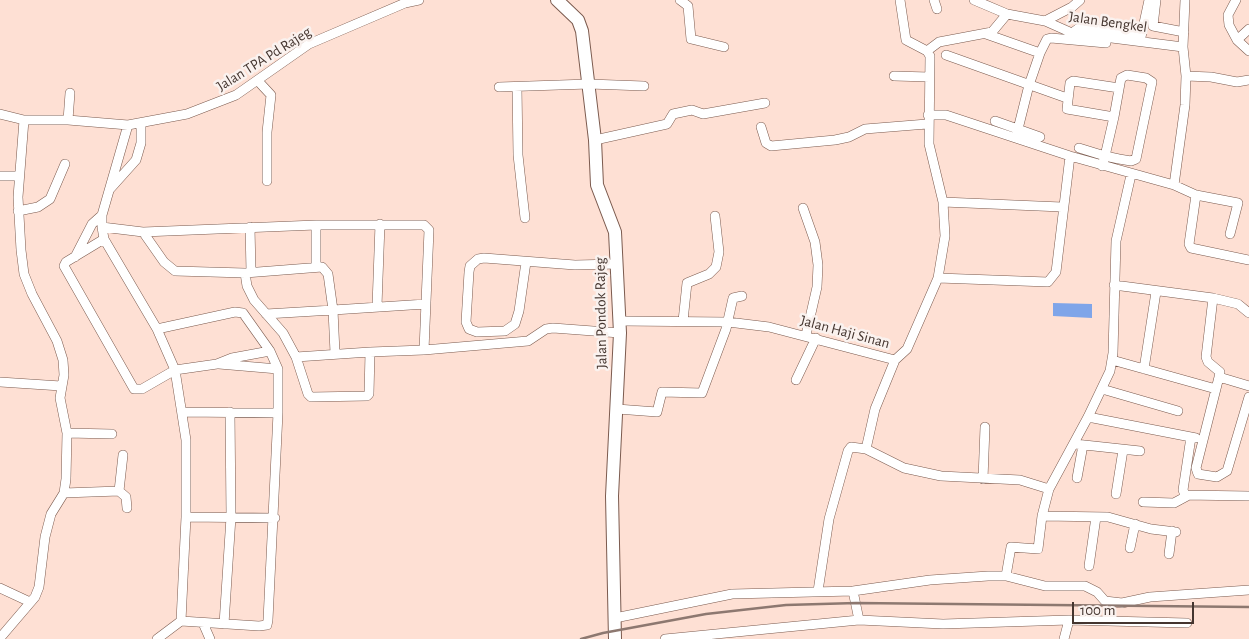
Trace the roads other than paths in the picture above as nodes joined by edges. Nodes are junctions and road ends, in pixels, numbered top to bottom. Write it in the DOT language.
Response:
graph roads {
  1 [pos="419,0"];
  2 [pos="557,0"];
  3 [pos="680,0"];
  4 [pos="900,0"];
  5 [pos="974,0"];
  6 [pos="1080,0"];
  7 [pos="1149,0"];
  8 [pos="1156,0"];
  9 [pos="1186,0"];
  10 [pos="1236,0"];
  11 [pos="1007,14"];
  12 [pos="1045,22"];
  13 [pos="1249,29"];
  14 [pos="1184,32"];
  15 [pos="986,34"];
  16 [pos="1142,37"];
  17 [pos="1237,40"];
  18 [pos="1112,43"];
  19 [pos="724,47"];
  20 [pos="1183,47"];
  21 [pos="927,51"];
  22 [pos="1249,51"];
  23 [pos="1040,53"];
  24 [pos="946,55"];
  25 [pos="894,76"];
  26 [pos="1186,76"];
  27 [pos="929,77"];
  28 [pos="258,80"];
  29 [pos="1249,80"];
  30 [pos="589,84"];
  31 [pos="644,86"];
  32 [pos="1029,86"];
  33 [pos="517,87"];
  34 [pos="498,88"];
  35 [pos="1119,88"];
  36 [pos="70,93"];
  37 [pos="1064,97"];
  38 [pos="765,103"];
  39 [pos="0,114"];
  40 [pos="1114,117"];
  41 [pos="24,120"];
  42 [pos="68,120"];
  43 [pos="928,120"];
  44 [pos="995,121"];
  45 [pos="141,124"];
  46 [pos="128,125"];
  47 [pos="761,127"];
  48 [pos="1017,133"];
  49 [pos="1040,136"];
  50 [pos="595,140"];
  51 [pos="1079,148"];
  52 [pos="1070,156"];
  53 [pos="1105,156"];
  54 [pos="65,164"];
  55 [pos="1102,166"];
  56 [pos="1131,175"];
  57 [pos="0,176"];
  58 [pos="19,176"];
  59 [pos="267,181"];
  60 [pos="1174,185"];
  61 [pos="108,191"];
  62 [pos="1196,195"];
  63 [pos="943,202"];
  64 [pos="1238,203"];
  65 [pos="1249,205"];
  66 [pos="803,208"];
  67 [pos="1062,208"];
  68 [pos="18,211"];
  69 [pos="102,214"];
  70 [pos="715,216"];
  71 [pos="525,218"];
  72 [pos="380,224"];
  73 [pos="316,225"];
  74 [pos="102,227"];
  75 [pos="250,227"];
  76 [pos="143,232"];
  77 [pos="1230,234"];
  78 [pos="104,239"];
  79 [pos="75,257"];
  80 [pos="1249,260"];
  81 [pos="526,262"];
  82 [pos="617,264"];
  83 [pos="316,267"];
  84 [pos="248,272"];
  85 [pos="938,278"];
  86 [pos="1114,285"];
  87 [pos="1156,292"];
  88 [pos="742,296"];
  89 [pos="1213,298"];
  90 [pos="426,304"];
  91 [pos="377,306"];
  92 [pos="333,310"];
  93 [pos="1249,313"];
  94 [pos="266,314"];
  95 [pos="683,321"];
  96 [pos="728,322"];
  97 [pos="620,327"];
  98 [pos="156,329"];
  99 [pos="806,336"];
  100 [pos="816,338"];
  101 [pos="424,350"];
  102 [pos="270,351"];
  103 [pos="370,352"];
  104 [pos="335,353"];
  105 [pos="296,357"];
  106 [pos="895,360"];
  107 [pos="1112,360"];
  108 [pos="217,364"];
  109 [pos="1144,368"];
  110 [pos="278,369"];
  111 [pos="175,370"];
  112 [pos="1220,377"];
  113 [pos="796,380"];
  114 [pos="0,382"];
  115 [pos="61,386"];
  116 [pos="1249,386"];
  117 [pos="1102,389"];
  118 [pos="1216,389"];
  119 [pos="1249,397"];
  120 [pos="616,409"];
  121 [pos="1178,411"];
  122 [pos="183,412"];
  123 [pos="230,412"];
  124 [pos="278,414"];
  125 [pos="1088,417"];
  126 [pos="985,426"];
  127 [pos="67,433"];
  128 [pos="112,434"];
  129 [pos="1191,436"];
  130 [pos="1202,439"];
  131 [pos="1079,444"];
  132 [pos="866,449"];
  133 [pos="1123,450"];
  134 [pos="1140,452"];
  135 [pos="123,455"];
  136 [pos="1077,478"];
  137 [pos="983,479"];
  138 [pos="1049,489"];
  139 [pos="119,491"];
  140 [pos="64,493"];
  141 [pos="1116,494"];
  142 [pos="1187,496"];
  143 [pos="1249,496"];
  144 [pos="1143,502"];
  145 [pos="127,508"];
  146 [pos="1042,516"];
  147 [pos="186,517"];
  148 [pos="231,517"];
  149 [pos="1096,517"];
  150 [pos="275,518"];
  151 [pos="1135,524"];
  152 [pos="1130,548"];
  153 [pos="1168,554"];
  154 [pos="1089,566"];
  155 [pos="1006,576"];
  156 [pos="0,588"];
  157 [pos="1249,590"];
  158 [pos="818,591"];
  159 [pos="853,591"];
  160 [pos="30,602"];
  161 [pos="615,618"];
  162 [pos="859,620"];
  163 [pos="1069,620"];
  164 [pos="181,621"];
  165 [pos="203,623"];
  166 [pos="1187,623"];
  167 [pos="224,624"];
  168 [pos="162,637"];
  169 [pos="0,638"];
  170 [pos="210,639"];
  171 [pos="615,639"];
  172 [pos="665,639"];
  173 [pos="1064,639"];
  1 -- 28 [label="street, Jalan TPA Pd Rajeg"];
  2 -- 30 [label="main road, Jalan Pondok Rajeg"];
  3 -- 19 [label="street"];
  4 -- 21 [label="street"];
  5 -- 11 [label="street, Jalan Bengkel"];
  6 -- 12 [label="street"];
  7 -- 16 [label="street"];
  8 -- 14 [label="street"];
  9 -- 14 [label="street"];
  10 -- 17 [label="street"];
  11 -- 12 [label="street, Jalan Bengkel"];
  11 -- 21 [label="street"];
  12 -- 16 [label="street, Jalan Bengkel"];
  13 -- 17 [label="street"];
  14 -- 20 [label="street"];
  15 -- 23 [label="street"];
  16 -- 20 [label="street, Jalan Bengkel"];
  17 -- 22 [label="street"];
  18 -- 23 [label="street"];
  20 -- 26 [label="street"];
  21 -- 27 [label="street, Jalan Haji Sinan"];
  23 -- 32 [label="street"];
  24 -- 32 [label="street"];
  25 -- 27 [label="street"];
  26 -- 29 [label="street"];
  26 -- 60 [label="street"];
  27 -- 43 [label="street, Jalan Haji Sinan"];
  28 -- 45 [label="street, Jalan TPA Pd Rajeg"];
  28 -- 59 [label="street"];
  30 -- 31 [label="street"];
  30 -- 33 [label="street"];
  30 -- 50 [label="main road, Jalan Pondok Rajeg"];
  32 -- 37 [label="street"];
  32 -- 48 [label="street"];
  33 -- 34 [label="street"];
  33 -- 71 [label="street"];
  35 -- 40 [label="street"];
  35 -- 40 [label="street"];
  35 -- 53 [label="street"];
  36 -- 42 [label="street"];
  38 -- 50 [label="street"];
  39 -- 41 [label="street, Jalan TPA Pd Rajeg"];
  40 -- 53 [label="street"];
  41 -- 42 [label="street, Jalan TPA Pd Rajeg"];
  41 -- 58 [label="street"];
  42 -- 46 [label="street, Jalan TPA Pd Rajeg"];
  43 -- 47 [label="street"];
  43 -- 48 [label="street"];
  43 -- 63 [label="street, Jalan Haji Sinan"];
  44 -- 48 [label="street"];
  45 -- 46 [label="street, Jalan TPA Pd Rajeg"];
  45 -- 61 [label="street"];
  46 -- 61 [label="street"];
  48 -- 49 [label="street"];
  48 -- 52 [label="street"];
  50 -- 82 [label="main road, Jalan Pondok Rajeg"];
  51 -- 53 [label="street"];
  52 -- 55 [label="street"];
  52 -- 67 [label="street"];
  53 -- 55 [label="street"];
  54 -- 68 [label="street"];
  55 -- 56 [label="street"];
  56 -- 60 [label="street"];
  56 -- 86 [label="street"];
  57 -- 58 [label="street"];
  58 -- 68 [label="street"];
  60 -- 62 [label="street"];
  61 -- 69 [label="street"];
  62 -- 64 [label="street"];
  62 -- 80 [label="street"];
  63 -- 67 [label="street"];
  63 -- 85 [label="street, Jalan Haji Sinan"];
  64 -- 65 [label="street"];
  64 -- 77 [label="street"];
  66 -- 99 [label="street"];
  67 -- 85 [label="street"];
  68 -- 115 [label="street"];
  69 -- 74 [label="street"];
  69 -- 79 [label="street"];
  70 -- 95 [label="street"];
  72 -- 73 [label="street"];
  72 -- 90 [label="street"];
  72 -- 91 [label="street"];
  73 -- 75 [label="street"];
  73 -- 83 [label="street"];
  74 -- 76 [label="street"];
  74 -- 78 [label="street"];
  75 -- 76 [label="street"];
  75 -- 84 [label="street"];
  76 -- 84 [label="street"];
  78 -- 79 [label="street"];
  78 -- 98 [label="street"];
  79 -- 111 [label="street"];
  81 -- 81 [label="street"];
  81 -- 82 [label="street"];
  82 -- 97 [label="main road, Jalan Pondok Rajeg"];
  83 -- 84 [label="street"];
  83 -- 92 [label="street"];
  84 -- 94 [label="street"];
  85 -- 106 [label="street, Jalan Haji Sinan"];
  86 -- 87 [label="street"];
  86 -- 107 [label="street"];
  87 -- 89 [label="street"];
  87 -- 109 [label="street"];
  88 -- 96 [label="street"];
  89 -- 93 [label="street"];
  89 -- 112 [label="street"];
  90 -- 91 [label="street"];
  90 -- 101 [label="street"];
  91 -- 92 [label="street"];
  92 -- 94 [label="street"];
  92 -- 104 [label="street"];
  94 -- 105 [label="street"];
  95 -- 96 [label="street, Jalan Haji Sinan"];
  95 -- 97 [label="street, Jalan Haji Sinan"];
  96 -- 99 [label="street, Jalan Haji Sinan"];
  96 -- 120 [label="street"];
  97 -- 101 [label="street, Jalan Haji Sinan"];
  97 -- 120 [label="main road, Jalan Pondok Rajeg"];
  98 -- 102 [label="street"];
  98 -- 111 [label="street"];
  99 -- 100 [label="street, Jalan Haji Sinan"];
  100 -- 106 [label="street, Jalan Haji Sinan"];
  100 -- 113 [label="street"];
  101 -- 103 [label="street, Jalan Haji Sinan"];
  102 -- 108 [label="street"];
  102 -- 110 [label="street"];
  103 -- 104 [label="street, Jalan Haji Sinan"];
  103 -- 105 [label="street"];
  104 -- 105 [label="street, Jalan Haji Sinan"];
  106 -- 132 [label="street"];
  107 -- 109 [label="street"];
  107 -- 117 [label="street"];
  108 -- 110 [label="street"];
  108 -- 111 [label="street"];
  109 -- 118 [label="street"];
  110 -- 124 [label="street"];
  111 -- 122 [label="street"];
  112 -- 116 [label="street"];
  112 -- 118 [label="street"];
  114 -- 115 [label="street"];
  115 -- 127 [label="street"];
  117 -- 121 [label="street"];
  117 -- 125 [label="street"];
  118 -- 130 [label="street"];
  119 -- 130 [label="street"];
  120 -- 161 [label="main road, Jalan Pondok Rajeg"];
  122 -- 123 [label="street"];
  122 -- 147 [label="street"];
  123 -- 124 [label="street"];
  123 -- 148 [label="street"];
  124 -- 150 [label="street"];
  125 -- 129 [label="street"];
  125 -- 131 [label="street"];
  126 -- 137 [label="street"];
  127 -- 128 [label="street"];
  127 -- 140 [label="street"];
  129 -- 130 [label="street"];
  129 -- 142 [label="street"];
  131 -- 133 [label="street"];
  131 -- 136 [label="street"];
  131 -- 138 [label="street"];
  132 -- 137 [label="street"];
  132 -- 158 [label="street"];
  133 -- 134 [label="street"];
  133 -- 141 [label="street"];
  135 -- 139 [label="street"];
  137 -- 138 [label="street"];
  138 -- 146 [label="street"];
  139 -- 140 [label="street"];
  139 -- 145 [label="street"];
  140 -- 160 [label="street"];
  142 -- 143 [label="street"];
  142 -- 144 [label="street"];
  146 -- 149 [label="street"];
  146 -- 155 [label="street"];
  147 -- 148 [label="street"];
  147 -- 164 [label="street"];
  148 -- 150 [label="street"];
  148 -- 167 [label="street"];
  149 -- 151 [label="street"];
  149 -- 154 [label="street"];
  150 -- 167 [label="street"];
  151 -- 152 [label="street"];
  151 -- 153 [label="street"];
  155 -- 157 [label="street"];
  155 -- 159 [label="street"];
  156 -- 160 [label="street"];
  158 -- 159 [label="street"];
  158 -- 161 [label="street"];
  159 -- 162 [label="street"];
  160 -- 169 [label="street"];
  161 -- 171 [label="main road, Jalan Pondok Rajeg"];
  162 -- 163 [label="street"];
  162 -- 172 [label="street"];
  163 -- 166 [label="street"];
  163 -- 173 [label="street"];
  164 -- 165 [label="street"];
  164 -- 168 [label="street"];
  165 -- 167 [label="street"];
  165 -- 170 [label="street"];
}
